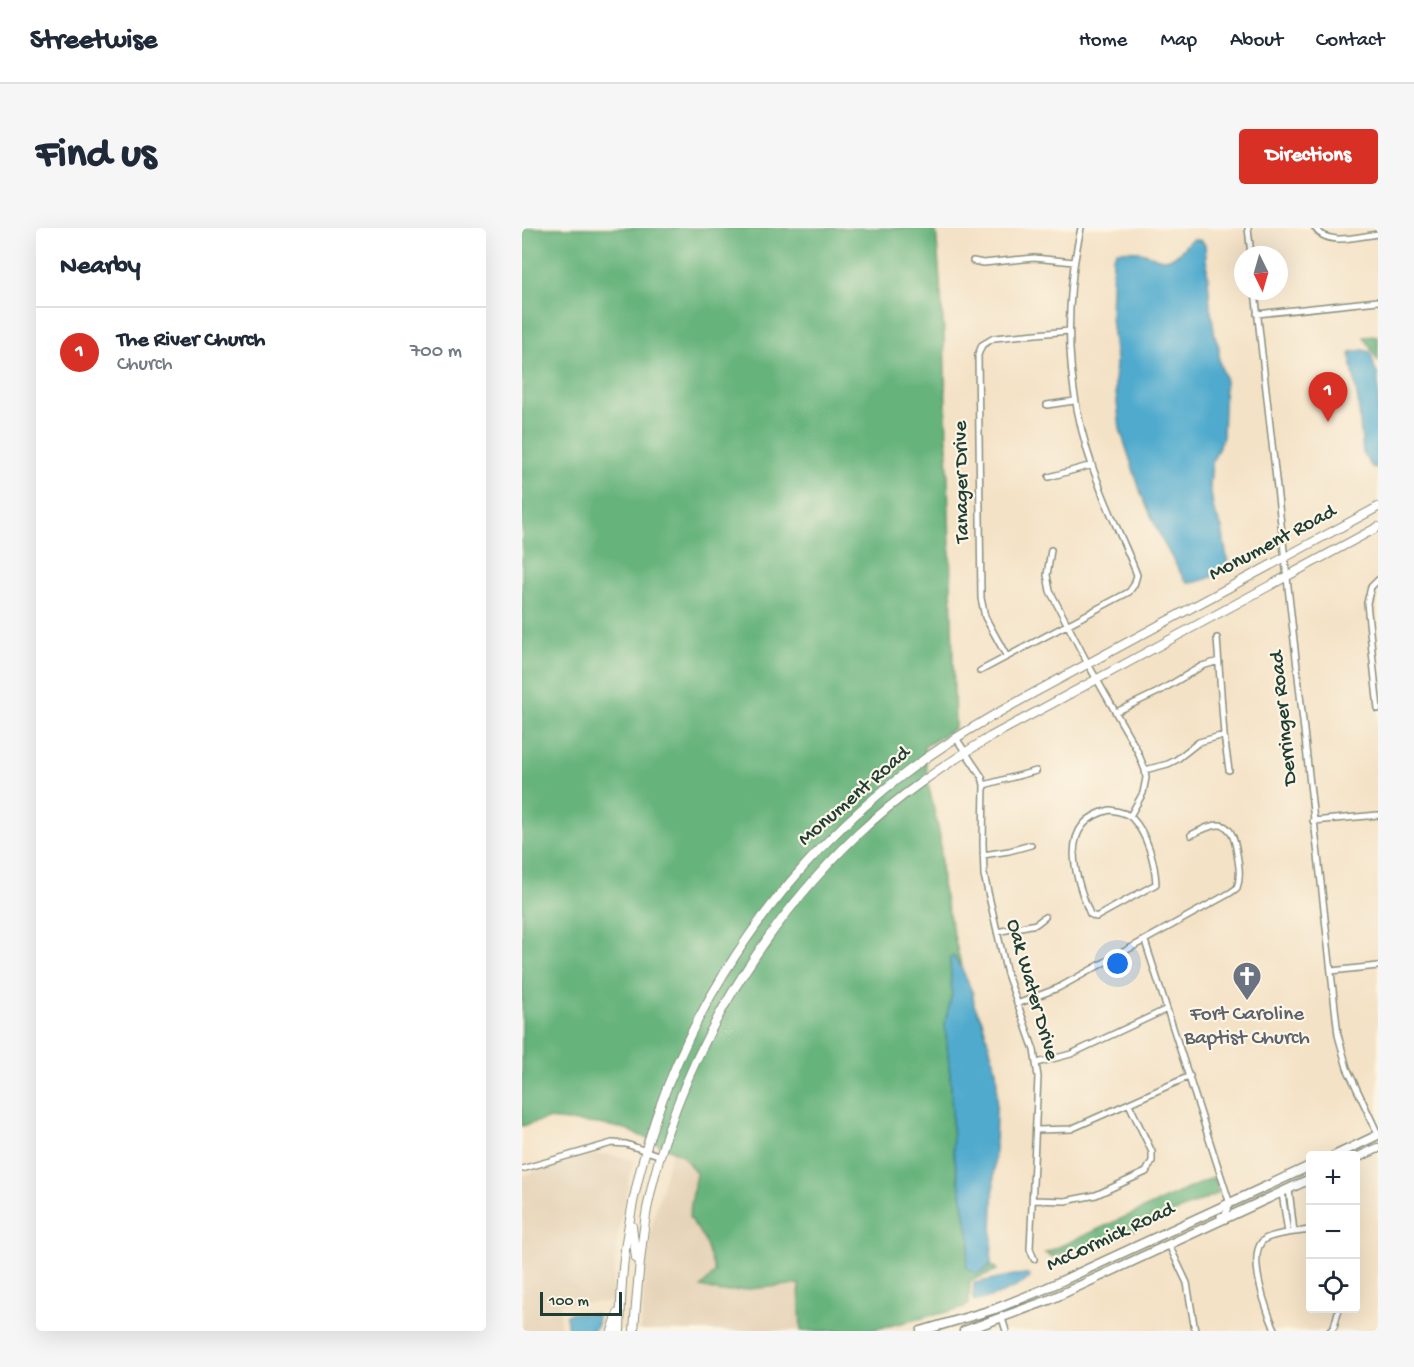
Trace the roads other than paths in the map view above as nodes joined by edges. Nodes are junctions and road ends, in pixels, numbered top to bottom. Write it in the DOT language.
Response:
graph roads {
  1 [pos="1081,228"];
  2 [pos="1248,228"];
  3 [pos="1315,228"];
  4 [pos="1378,234"];
  5 [pos="1250,246"];
  6 [pos="973,261"];
  7 [pos="1074,262"];
  8 [pos="1256,300"];
  9 [pos="1378,301"];
  10 [pos="1257,314"];
  11 [pos="1068,331"];
  12 [pos="1074,401"];
  13 [pos="1047,405"];
  14 [pos="1092,465"];
  15 [pos="1049,477"];
  16 [pos="1378,507"];
  17 [pos="1378,527"];
  18 [pos="1051,550"];
  19 [pos="1284,558"];
  20 [pos="1286,576"];
  21 [pos="1378,580"];
  22 [pos="1068,624"];
  23 [pos="1217,638"];
  24 [pos="1375,654"];
  25 [pos="1006,657"];
  26 [pos="1219,661"];
  27 [pos="1088,664"];
  28 [pos="981,671"];
  29 [pos="1096,678"];
  30 [pos="1378,709"];
  31 [pos="1116,712"];
  32 [pos="1224,735"];
  33 [pos="956,738"];
  34 [pos="965,752"];
  35 [pos="1145,770"];
  36 [pos="1229,770"];
  37 [pos="1036,771"];
  38 [pos="984,785"];
  39 [pos="1378,815"];
  40 [pos="1131,816"];
  41 [pos="1313,822"];
  42 [pos="1191,835"];
  43 [pos="1031,845"];
  44 [pos="983,855"];
  45 [pos="1045,917"];
  46 [pos="997,932"];
  47 [pos="1145,941"];
  48 [pos="1378,966"];
  49 [pos="1330,971"];
  50 [pos="1017,1004"];
  51 [pos="1167,1009"];
  52 [pos="1037,1063"];
  53 [pos="1190,1076"];
  54 [pos="1129,1104"];
  55 [pos="1037,1130"];
  56 [pos="1378,1134"];
  57 [pos="1378,1148"];
  58 [pos="645,1151"];
  59 [pos="1342,1151"];
  60 [pos="661,1156"];
  61 [pos="1360,1156"];
  62 [pos="1306,1168"];
  63 [pos="522,1169"];
  64 [pos="1306,1181"];
  65 [pos="1285,1191"];
  66 [pos="1033,1200"];
  67 [pos="1230,1204"];
  68 [pos="632,1206"];
  69 [pos="1306,1231"];
  70 [pos="1291,1233"];
  71 [pos="1186,1237"];
  72 [pos="1169,1245"];
  73 [pos="1034,1258"];
  74 [pos="640,1261"];
  75 [pos="621,1303"];
  76 [pos="1337,1313"];
  77 [pos="976,1315"];
  78 [pos="1002,1318"];
  79 [pos="951,1327"];
  80 [pos="1332,1329"];
  81 [pos="612,1331"];
  82 [pos="620,1331"];
  83 [pos="634,1331"];
  84 [pos="921,1331"];
  85 [pos="964,1331"];
  86 [pos="1006,1331"];
  87 [pos="1195,1331"];
  88 [pos="1276,1331"];
  89 [pos="1341,1331"];
  1 -- 7 [label="street"];
  2 -- 5 [label="street"];
  3 -- 4 [label="street"];
  6 -- 7 [label="street"];
  7 -- 11 [label="street"];
  8 -- 10 [label="street, Derringer Road"];
  9 -- 10 [label="street"];
  10 -- 19 [label="street, Derringer Road"];
  11 -- 12 [label="street"];
  11 -- 25 [label="street, Tanager Drive"];
  12 -- 13 [label="street"];
  12 -- 14 [label="street"];
  14 -- 15 [label="street"];
  14 -- 22 [label="street"];
  16 -- 19 [label="main road, Monument Road"];
  17 -- 20 [label="main road, Monument Road"];
  18 -- 22 [label="street"];
  19 -- 20 [label="street, Derringer Road"];
  19 -- 27 [label="main road, Monument Road"];
  20 -- 29 [label="main road, Monument Road"];
  20 -- 41 [label="street, Derringer Road"];
  21 -- 24 [label="street"];
  22 -- 25 [label="street"];
  22 -- 27 [label="street"];
  23 -- 26 [label="street"];
  24 -- 30 [label="street"];
  25 -- 28 [label="street"];
  26 -- 31 [label="street"];
  26 -- 32 [label="street"];
  27 -- 29 [label="street"];
  27 -- 33 [label="main road, Monument Road"];
  29 -- 31 [label="street"];
  29 -- 34 [label="main road, Monument Road"];
  31 -- 35 [label="street"];
  32 -- 35 [label="street"];
  32 -- 36 [label="street"];
  33 -- 34 [label="street, Oak Water Drive"];
  33 -- 58 [label="main road, Monument Road"];
  34 -- 38 [label="street, Oak Water Drive"];
  34 -- 60 [label="main road, Monument Road"];
  35 -- 40 [label="street"];
  37 -- 38 [label="street"];
  38 -- 44 [label="street, Oak Water Drive"];
  39 -- 41 [label="street"];
  40 -- 40 [label="street"];
  41 -- 49 [label="street, Derringer Road"];
  42 -- 47 [label="street"];
  43 -- 44 [label="street"];
  44 -- 46 [label="street, Oak Water Drive"];
  45 -- 46 [label="street"];
  46 -- 50 [label="street, Oak Water Drive"];
  47 -- 50 [label="street"];
  47 -- 51 [label="street"];
  48 -- 49 [label="street"];
  49 -- 56 [label="street, Derringer Road"];
  50 -- 52 [label="street, Oak Water Drive"];
  51 -- 52 [label="street"];
  51 -- 53 [label="street"];
  52 -- 55 [label="street, Oak Water Drive"];
  53 -- 54 [label="street"];
  53 -- 67 [label="street"];
  54 -- 55 [label="street"];
  54 -- 66 [label="street"];
  55 -- 66 [label="street, Oak Water Drive"];
  56 -- 59 [label="main road"];
  57 -- 61 [label="main road"];
  58 -- 60 [label="street"];
  58 -- 63 [label="street"];
  58 -- 68 [label="main road, Monument Road"];
  60 -- 74 [label="main road, Monument Road"];
  62 -- 67 [label="main road, McCormick Road"];
  64 -- 65 [label="main road, McCormick Road"];
  65 -- 70 [label="street"];
  65 -- 71 [label="main road, McCormick Road"];
  66 -- 73 [label="street, Oak Water Drive"];
  67 -- 71 [label="street"];
  67 -- 77 [label="main road, McCormick Road"];
  68 -- 74 [label="main road"];
  68 -- 75 [label="main road, Monument Road"];
  69 -- 70 [label="street"];
  70 -- 88 [label="street"];
  71 -- 72 [label="main road, McCormick Road"];
  72 -- 78 [label="main road, McCormick Road"];
  72 -- 87 [label="street"];
  74 -- 83 [label="main road, Monument Road"];
  75 -- 81 [label="main road"];
  75 -- 82 [label="main road, Monument Road"];
  76 -- 80 [label="street"];
  77 -- 79 [label="main road, McCormick Road"];
  77 -- 85 [label="main road"];
  78 -- 85 [label="main road, McCormick Road"];
  78 -- 86 [label="street"];
  79 -- 84 [label="main road, McCormick Road"];
  80 -- 89 [label="street"];
}
